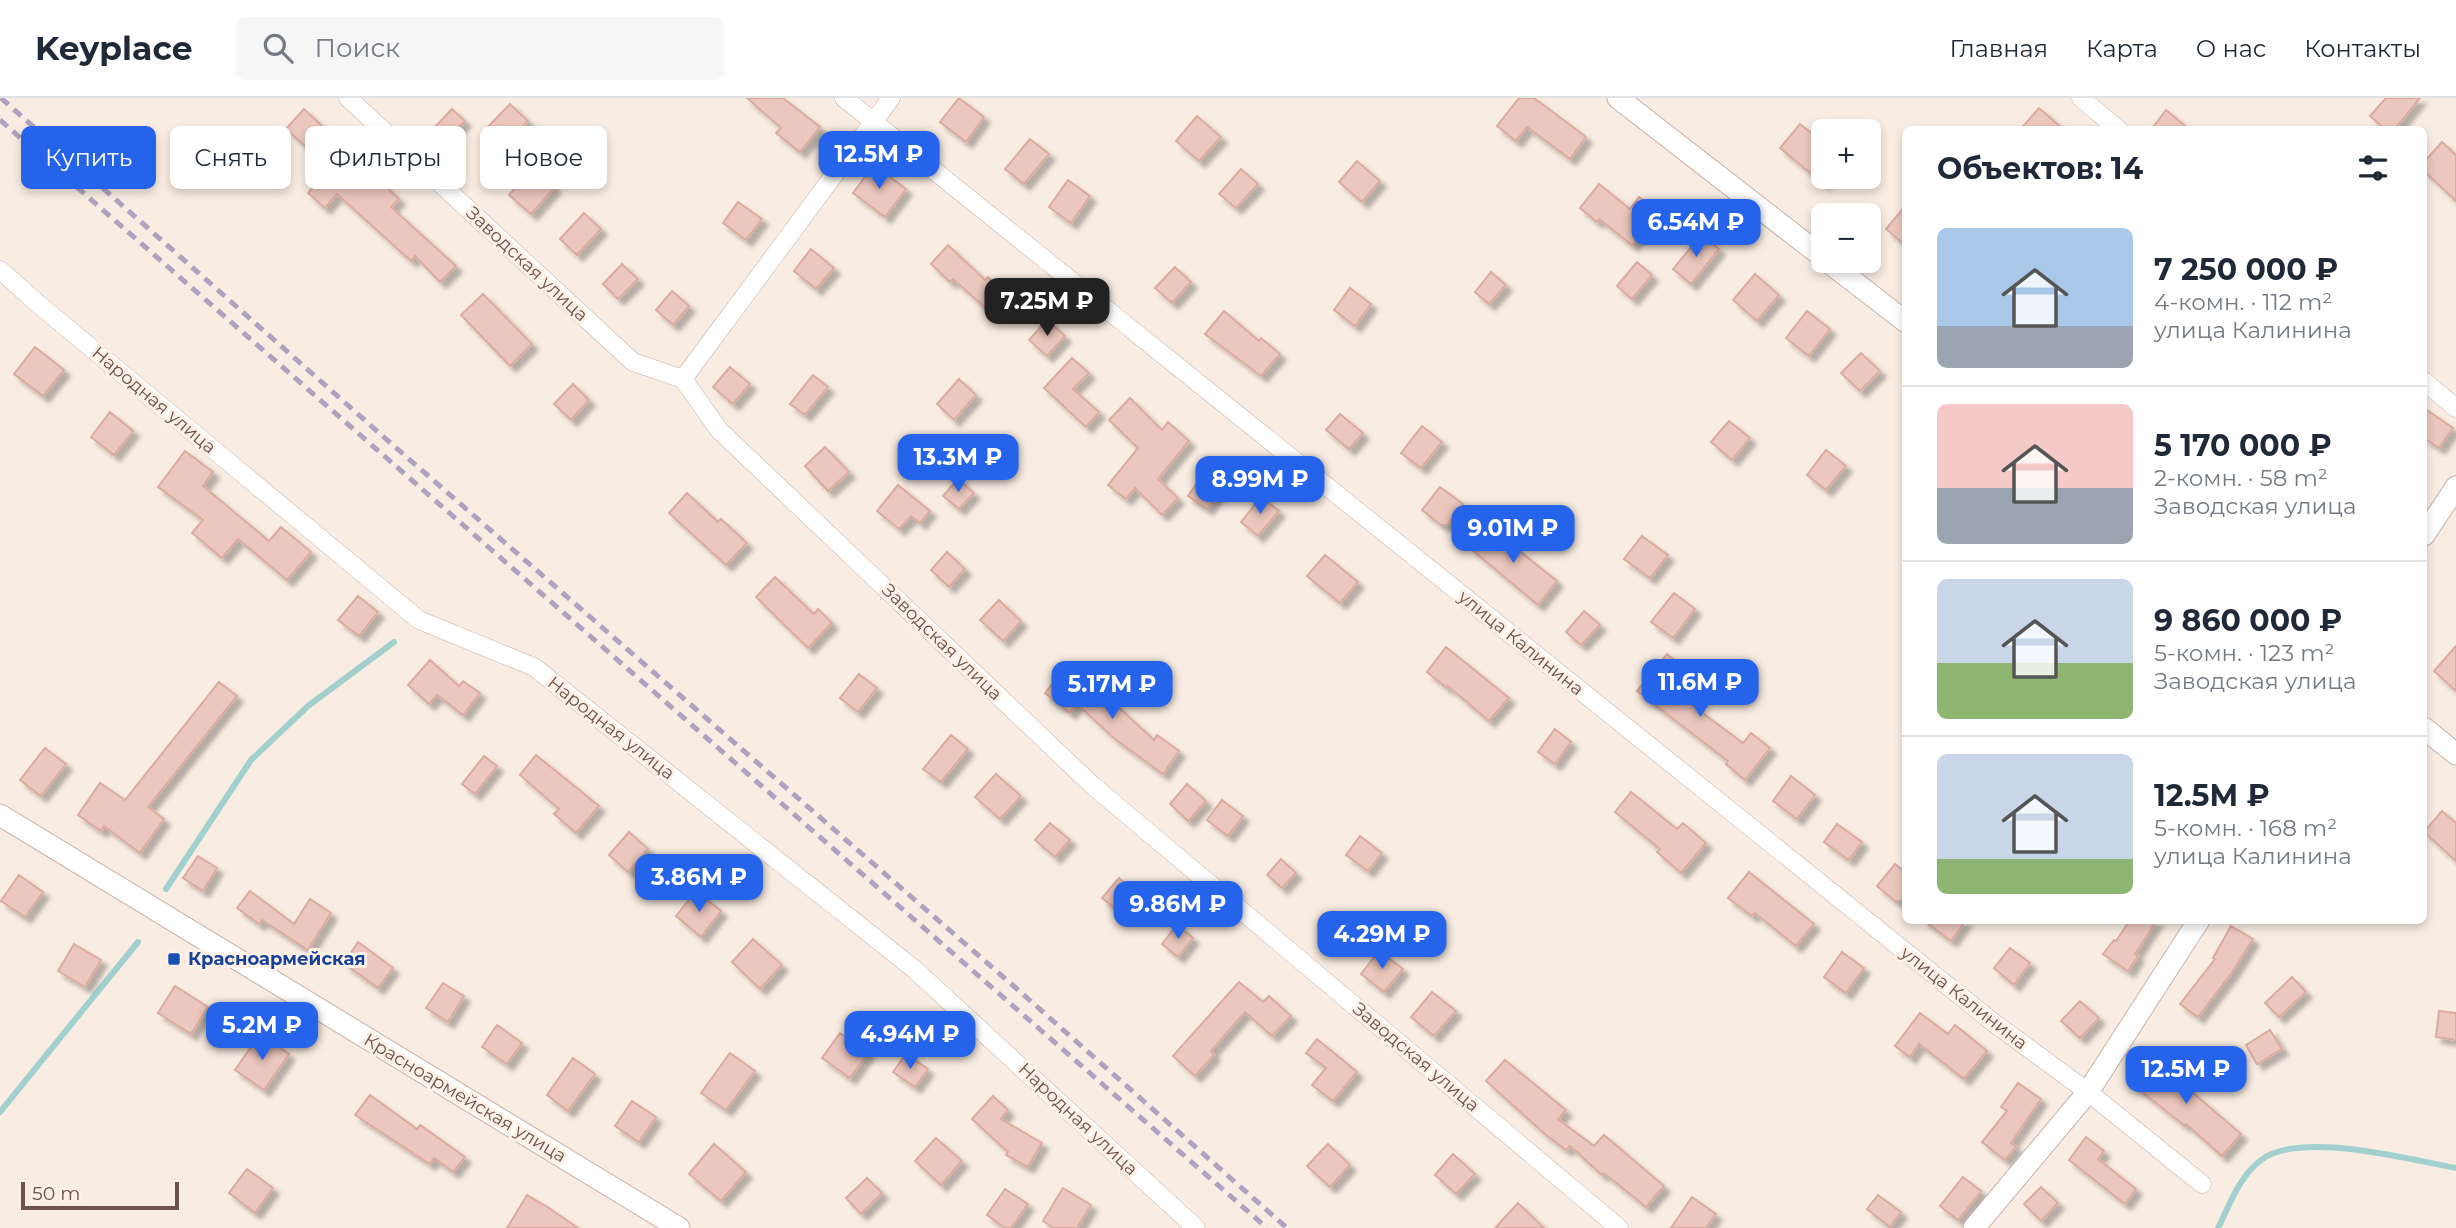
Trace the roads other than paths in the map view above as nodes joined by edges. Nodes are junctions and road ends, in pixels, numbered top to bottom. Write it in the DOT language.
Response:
graph roads {
  1 [pos="348,98"];
  2 [pos="844,98"];
  3 [pos="891,98"];
  4 [pos="1618,98"];
  5 [pos="2081,98"];
  6 [pos="873,122"];
  7 [pos="2114,126"];
  8 [pos="1811,248"];
  9 [pos="0,270"];
  10 [pos="1843,273"];
  11 [pos="1902,319"];
  12 [pos="683,379"];
  13 [pos="2427,384"];
  14 [pos="2456,408"];
  15 [pos="2456,487"];
  16 [pos="2427,530"];
  17 [pos="2427,730"];
  18 [pos="2456,754"];
  19 [pos="0,815"];
  20 [pos="2196,924"];
  21 [pos="2088,1093"];
  22 [pos="2202,1184"];
  23 [pos="679,1228"];
  24 [pos="1196,1228"];
  25 [pos="1619,1228"];
  26 [pos="1973,1228"];
  1 -- 12 [label="street, Заводская улица"];
  2 -- 6 [label="street, улица Калинина"];
  3 -- 6 [label="street"];
  4 -- 8 [label="street"];
  5 -- 7 [label="street"];
  6 -- 12 [label="street"];
  6 -- 21 [label="street, улица Калинина"];
  9 -- 24 [label="street, Народная улица"];
  10 -- 11 [label="street"];
  12 -- 25 [label="street, Заводская улица"];
  13 -- 14 [label="street"];
  15 -- 16 [label="street"];
  17 -- 18 [label="street"];
  19 -- 23 [label="street, Красноармейская улица"];
  20 -- 21 [label="street"];
  21 -- 22 [label="street, улица Калинина"];
  21 -- 26 [label="street"];
}
